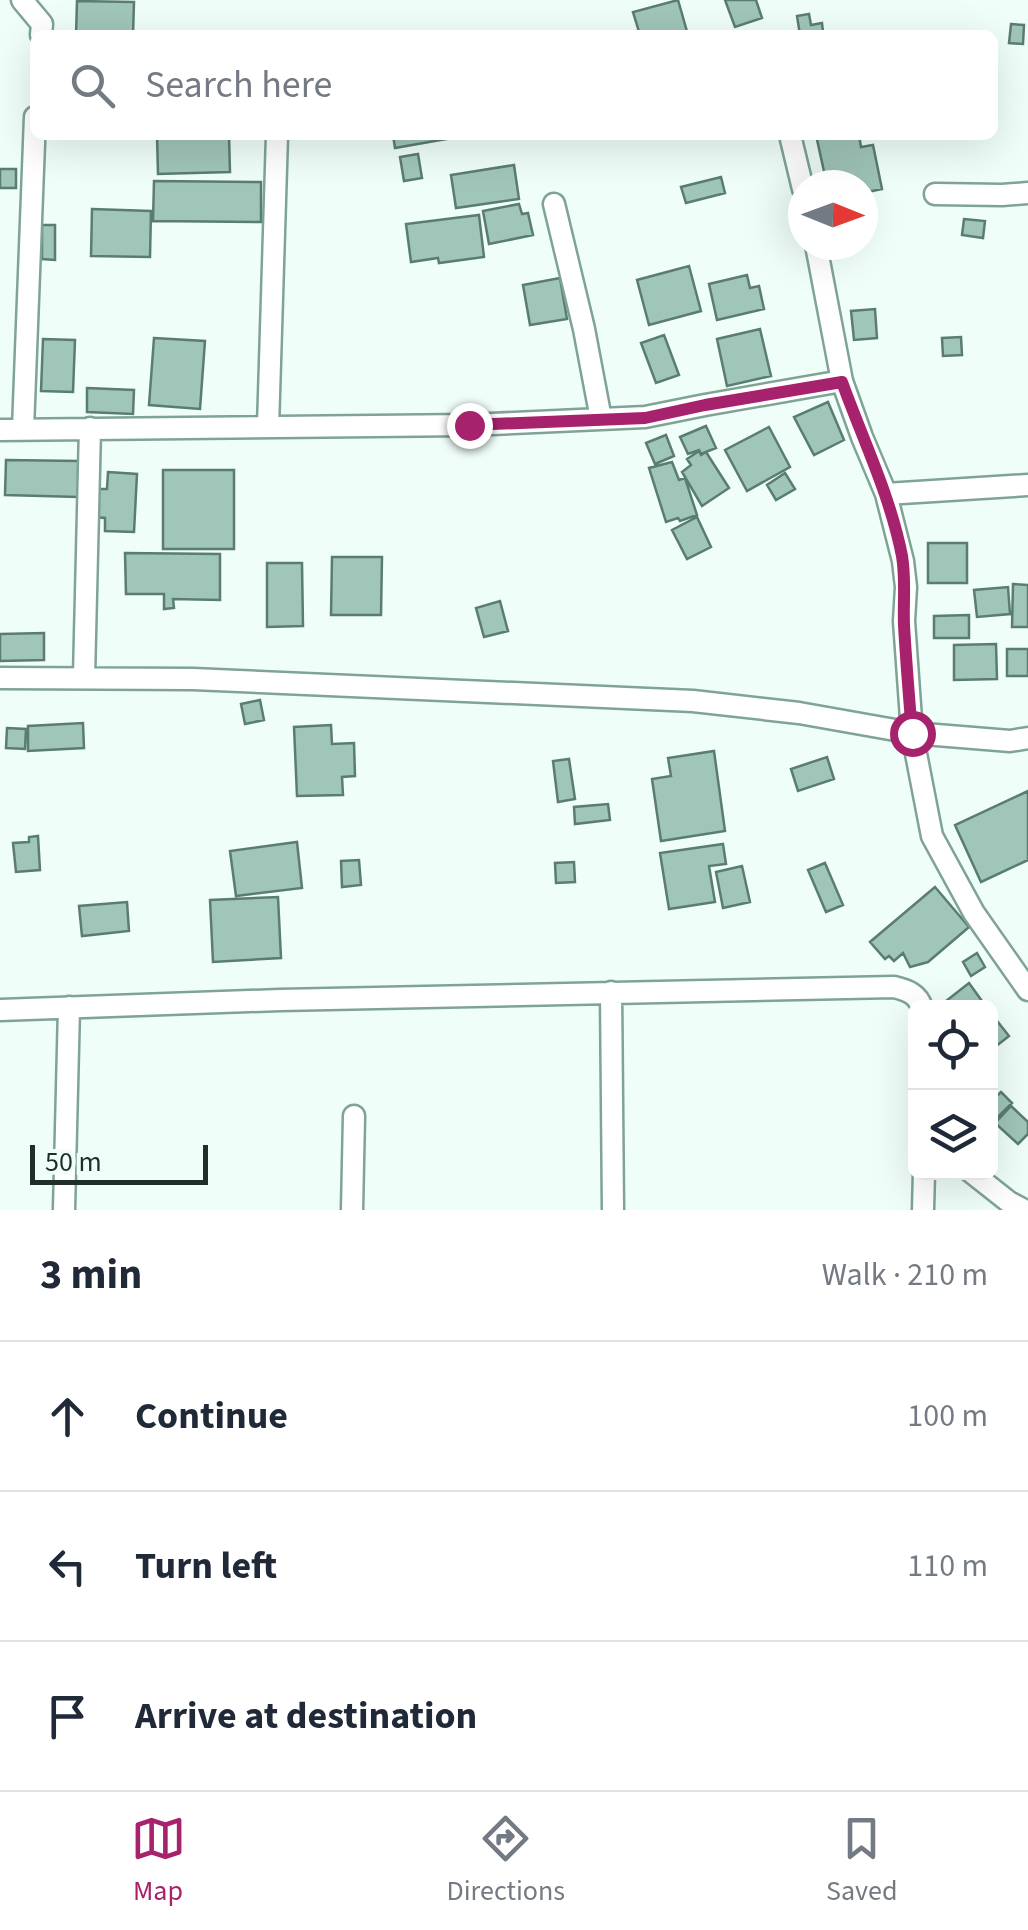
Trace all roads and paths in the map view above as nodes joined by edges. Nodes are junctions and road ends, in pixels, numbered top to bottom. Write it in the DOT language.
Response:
graph roads {
  1 [pos="22,0"];
  2 [pos="41,30"];
  3 [pos="34,140"];
  4 [pos="278,140"];
  5 [pos="791,140"];
  6 [pos="798,170"];
  7 [pos="1028,193"];
  8 [pos="934,194"];
  9 [pos="554,204"];
  10 [pos="818,260"];
  11 [pos="842,382"];
  12 [pos="601,420"];
  13 [pos="268,426"];
  14 [pos="90,428"];
  15 [pos="23,429"];
  16 [pos="0,430"];
  17 [pos="1028,485"];
  18 [pos="886,494"];
  19 [pos="84,677"];
  20 [pos="0,678"];
  21 [pos="912,733"];
  22 [pos="1028,738"];
  23 [pos="1028,990"];
  24 [pos="611,992"];
  25 [pos="919,1000"];
  26 [pos="69,1007"];
  27 [pos="0,1010"];
  28 [pos="354,1116"];
  29 [pos="924,1180"];
  30 [pos="982,1180"];
  31 [pos="64,1210"];
  32 [pos="352,1210"];
  33 [pos="613,1210"];
  34 [pos="923,1210"];
  35 [pos="1024,1210"];
  1 -- 2 [label="street"];
  3 -- 15 [label="street"];
  4 -- 13 [label="street"];
  5 -- 6 [label="street"];
  7 -- 8 [label="street"];
  9 -- 12 [label="street"];
  10 -- 11 [label="street"];
  11 -- 12 [label="street"];
  11 -- 18 [label="street"];
  12 -- 13 [label="street"];
  13 -- 14 [label="street"];
  14 -- 15 [label="street"];
  14 -- 19 [label="street"];
  15 -- 16 [label="street"];
  17 -- 18 [label="street"];
  18 -- 21 [label="street"];
  19 -- 20 [label="street"];
  19 -- 21 [label="street"];
  21 -- 22 [label="street"];
  21 -- 23 [label="street"];
  24 -- 25 [label="street"];
  24 -- 26 [label="street"];
  24 -- 33 [label="street"];
  26 -- 27 [label="street"];
  26 -- 31 [label="street"];
  28 -- 32 [label="street"];
  29 -- 34 [label="street"];
  30 -- 35 [label="street"];
}
